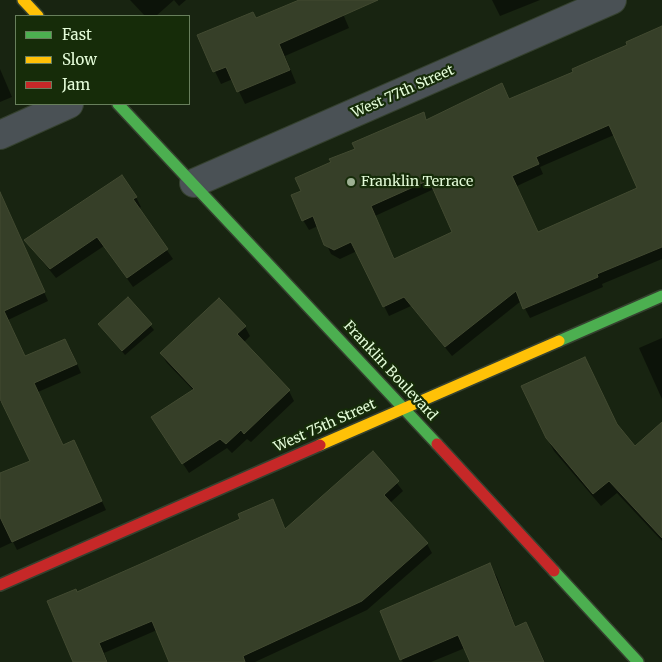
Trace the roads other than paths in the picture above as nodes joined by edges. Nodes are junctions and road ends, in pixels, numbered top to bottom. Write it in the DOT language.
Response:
graph roads {
  1 [pos="23,0"];
  2 [pos="612,0"];
  3 [pos="37,15"];
  4 [pos="67,105"];
  5 [pos="119,105"];
  6 [pos="0,135"];
  7 [pos="194,183"];
  8 [pos="662,296"];
  9 [pos="404,408"];
  10 [pos="0,585"];
  11 [pos="638,662"];
  1 -- 3 [label="street"];
  2 -- 7 [label="street, West 77th Street"];
  4 -- 6 [label="street"];
  5 -- 7 [label="street, Franklin Boulevard"];
  7 -- 9 [label="street, Franklin Boulevard"];
  8 -- 9 [label="street, West 75th Street"];
  9 -- 10 [label="street, West 75th Street"];
  9 -- 11 [label="street, Franklin Boulevard"];
}
